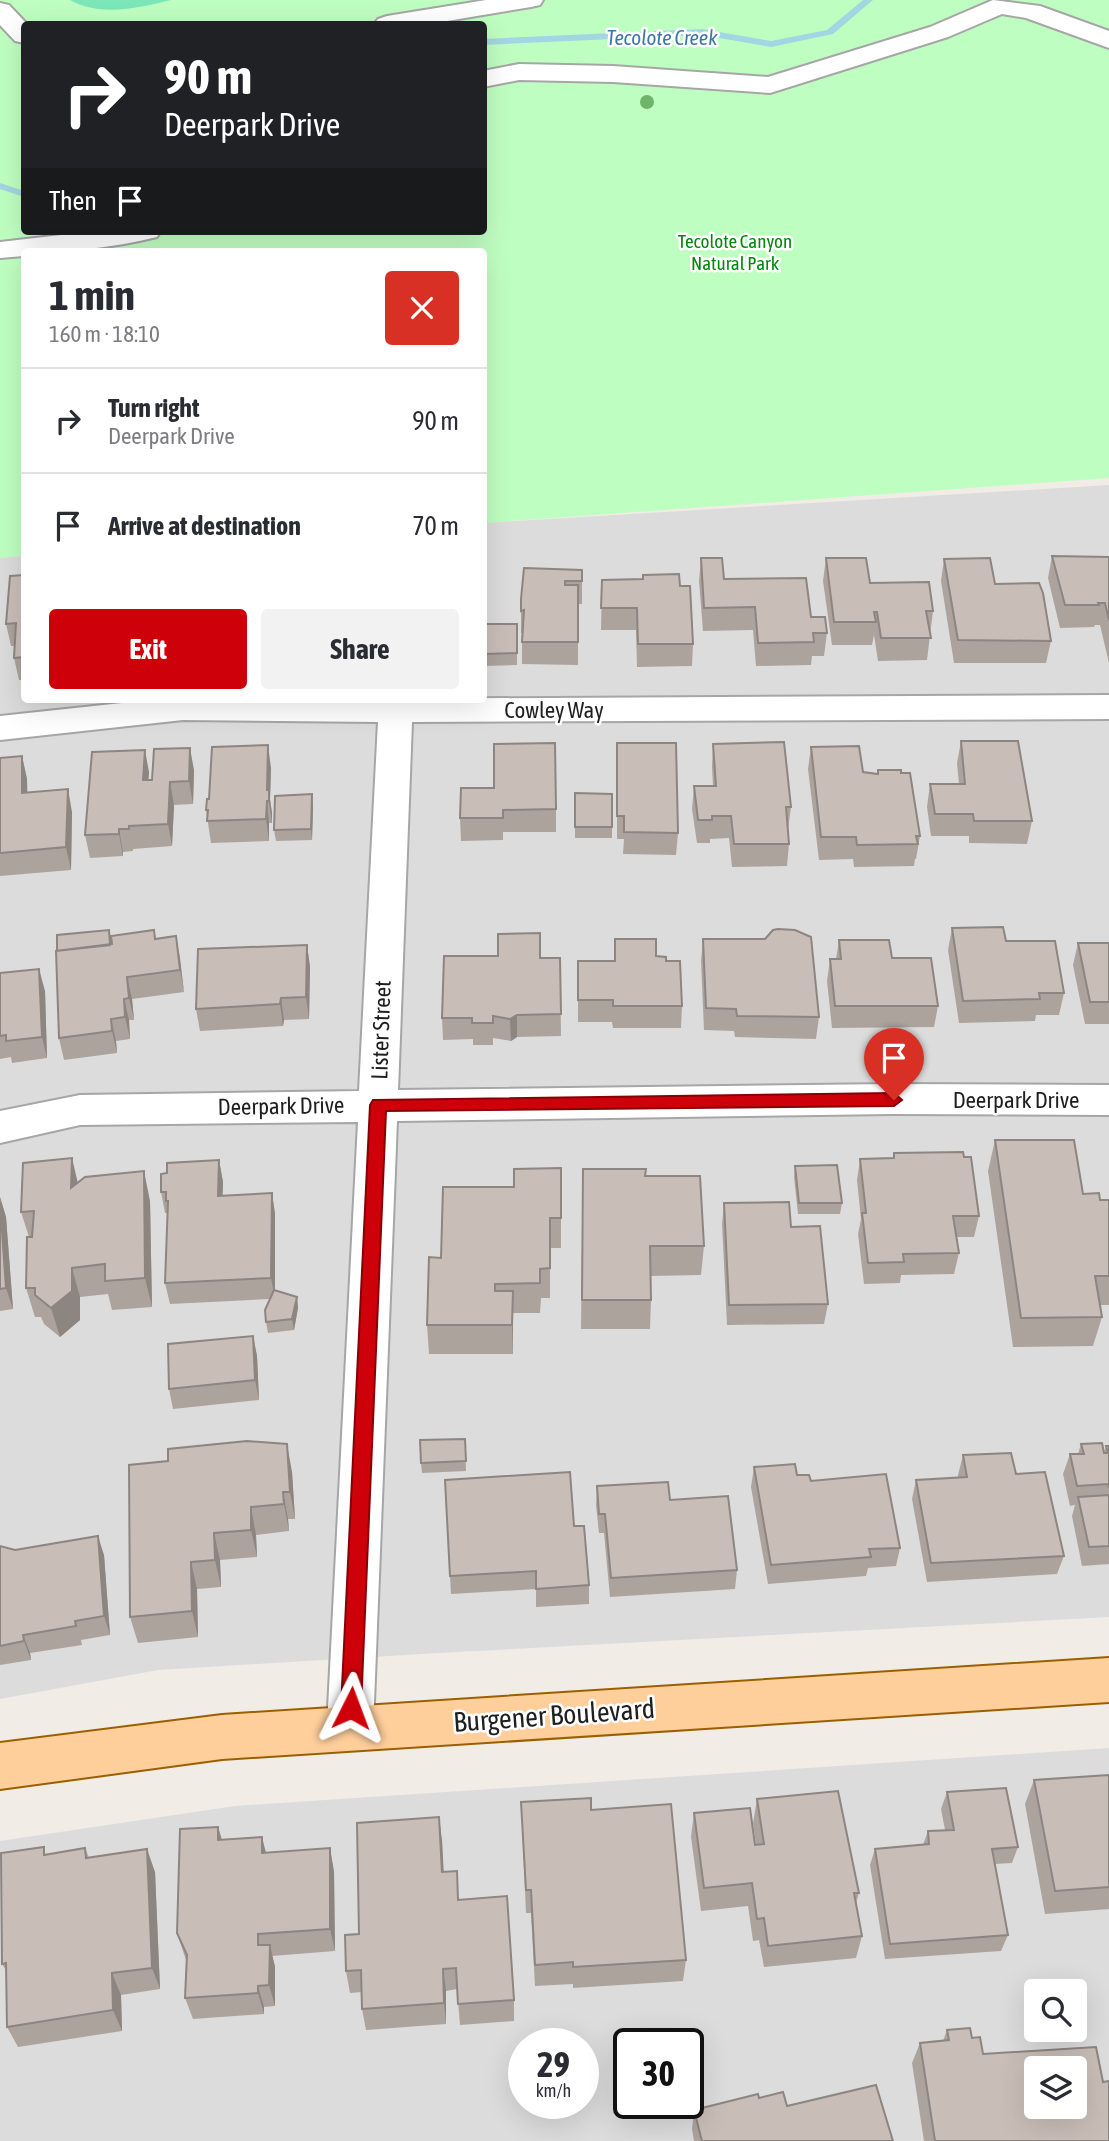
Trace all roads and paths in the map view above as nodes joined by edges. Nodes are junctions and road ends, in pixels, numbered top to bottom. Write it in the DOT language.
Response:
graph roads {
  1 [pos="531,0"];
  2 [pos="0,10"];
  3 [pos="405,21"];
  4 [pos="21,33"];
  5 [pos="1109,40"];
  6 [pos="487,78"];
  7 [pos="130,235"];
  8 [pos="0,250"];
  9 [pos="1109,707"];
  10 [pos="396,710"];
  11 [pos="0,728"];
  12 [pos="1109,1100"];
  13 [pos="378,1105"];
  14 [pos="0,1127"];
  15 [pos="1109,1679"];
  16 [pos="350,1728"];
  17 [pos="0,1766"];
  1 -- 3 [label="street"];
  2 -- 4 [label="street"];
  5 -- 6 [label="street"];
  7 -- 8 [label="street"];
  9 -- 10 [label="street, Cowley Way"];
  10 -- 11 [label="street, Cowley Way"];
  10 -- 13 [label="street, Lister Street"];
  12 -- 13 [label="street, Deerpark Drive"];
  13 -- 14 [label="street, Deerpark Drive"];
  13 -- 16 [label="street, Lister Street"];
  15 -- 16 [label="main road, Burgener Boulevard"];
  16 -- 17 [label="main road, Burgener Boulevard"];
}
